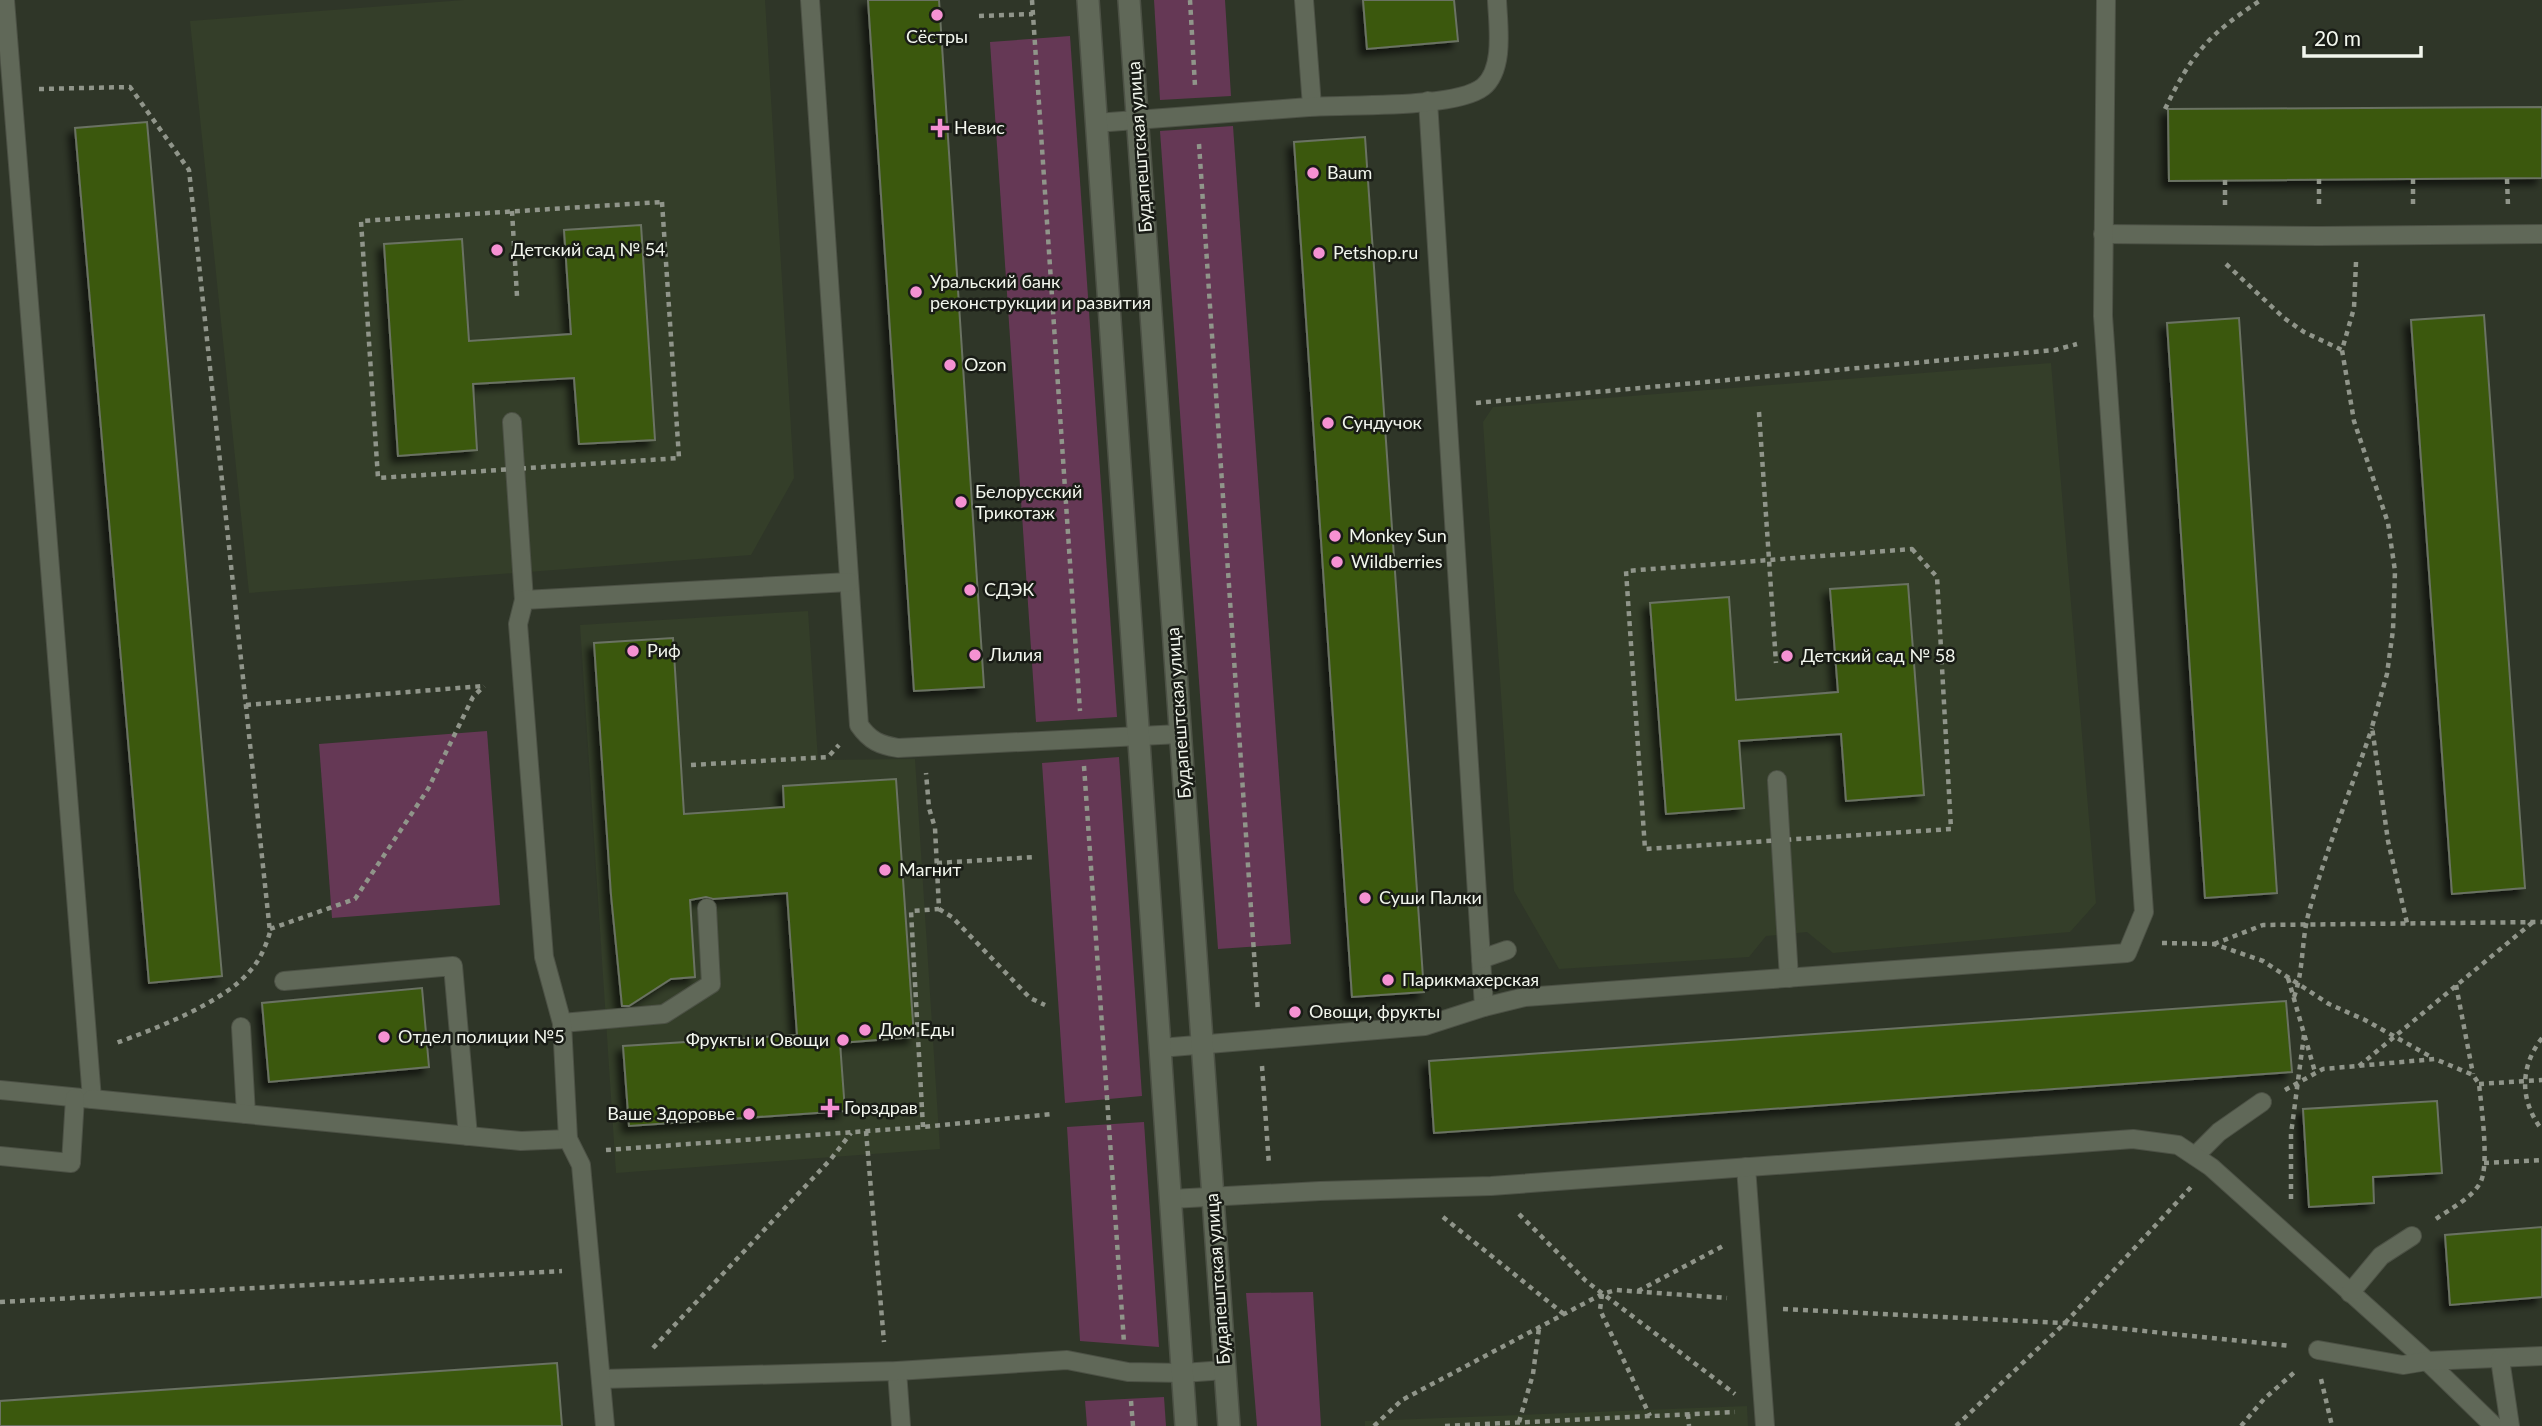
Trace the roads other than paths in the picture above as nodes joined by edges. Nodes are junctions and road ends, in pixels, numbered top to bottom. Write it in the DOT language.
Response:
graph roads {
  1 [pos="2,0"];
  2 [pos="810,0"];
  3 [pos="1088,0"];
  4 [pos="1129,0"];
  5 [pos="1304,0"];
  6 [pos="1497,0"];
  7 [pos="2106,0"];
  8 [pos="1428,101"];
  9 [pos="1311,106"];
  10 [pos="1138,120"];
  11 [pos="1096,123"];
  12 [pos="2103,234"];
  13 [pos="2542,234"];
  14 [pos="512,422"];
  15 [pos="849,582"];
  16 [pos="524,600"];
  17 [pos="1180,734"];
  18 [pos="1139,737"];
  19 [pos="1777,780"];
  20 [pos="707,908"];
  21 [pos="1507,950"];
  22 [pos="1481,959"];
  23 [pos="1789,978"];
  24 [pos="284,981"];
  25 [pos="1484,1007"];
  26 [pos="562,1023"];
  27 [pos="242,1027"];
  28 [pos="1202,1045"];
  29 [pos="1160,1048"];
  30 [pos="0,1090"];
  31 [pos="84,1098"];
  32 [pos="2262,1102"];
  33 [pos="246,1114"];
  34 [pos="468,1136"];
  35 [pos="568,1139"];
  36 [pos="0,1156"];
  37 [pos="2195,1156"];
  38 [pos="1746,1167"];
  39 [pos="1213,1196"];
  40 [pos="1171,1199"];
  41 [pos="2412,1236"];
  42 [pos="2350,1293"];
  43 [pos="2318,1350"];
  44 [pos="2542,1356"];
  45 [pos="2500,1359"];
  46 [pos="2427,1362"];
  47 [pos="1225,1370"];
  48 [pos="892,1371"];
  49 [pos="1183,1373"];
  50 [pos="602,1379"];
  51 [pos="1765,1418"];
  52 [pos="605,1426"];
  53 [pos="901,1426"];
  54 [pos="1186,1426"];
  55 [pos="1229,1426"];
  56 [pos="2494,1426"];
  57 [pos="2510,1426"];
  1 -- 31 [label="lane"];
  2 -- 15 [label="lane"];
  3 -- 11 [label="street"];
  4 -- 10 [label="street, Будапештская улица"];
  5 -- 9 [label="lane"];
  6 -- 8 [label="lane"];
  7 -- 12 [label="lane"];
  8 -- 9 [label="lane"];
  8 -- 22 [label="lane"];
  9 -- 10 [label="lane"];
  10 -- 11 [label="lane"];
  10 -- 17 [label="street, Будапештская улица"];
  11 -- 18 [label="street"];
  12 -- 13 [label="lane"];
  12 -- 23 [label="lane"];
  14 -- 16 [label="lane"];
  15 -- 16 [label="lane"];
  15 -- 18 [label="lane"];
  16 -- 26 [label="lane"];
  17 -- 18 [label="lane"];
  17 -- 28 [label="street, Будапештская улица"];
  18 -- 29 [label="street"];
  19 -- 23 [label="lane"];
  20 -- 26 [label="lane"];
  21 -- 22 [label="lane"];
  22 -- 25 [label="lane"];
  23 -- 25 [label="lane"];
  24 -- 34 [label="lane"];
  25 -- 28 [label="lane"];
  26 -- 35 [label="lane"];
  27 -- 33 [label="lane"];
  28 -- 29 [label="lane"];
  28 -- 39 [label="street, Будапештская улица"];
  29 -- 40 [label="street"];
  30 -- 31 [label="lane"];
  31 -- 33 [label="lane"];
  31 -- 36 [label="lane"];
  32 -- 37 [label="lane"];
  33 -- 34 [label="lane"];
  34 -- 35 [label="lane"];
  35 -- 50 [label="lane"];
  37 -- 38 [label="lane"];
  37 -- 42 [label="lane"];
  38 -- 39 [label="lane"];
  38 -- 51 [label="lane"];
  39 -- 40 [label="lane"];
  39 -- 47 [label="street, Будапештская улица"];
  40 -- 49 [label="street"];
  41 -- 42 [label="lane"];
  42 -- 46 [label="lane"];
  43 -- 46 [label="lane"];
  44 -- 45 [label="lane"];
  45 -- 46 [label="lane"];
  45 -- 57 [label="lane"];
  46 -- 56 [label="lane"];
  47 -- 49 [label="lane"];
  47 -- 55 [label="street, Будапештская улица"];
  48 -- 49 [label="lane"];
  48 -- 50 [label="lane"];
  48 -- 53 [label="lane"];
  49 -- 54 [label="street"];
  50 -- 52 [label="lane"];
}
